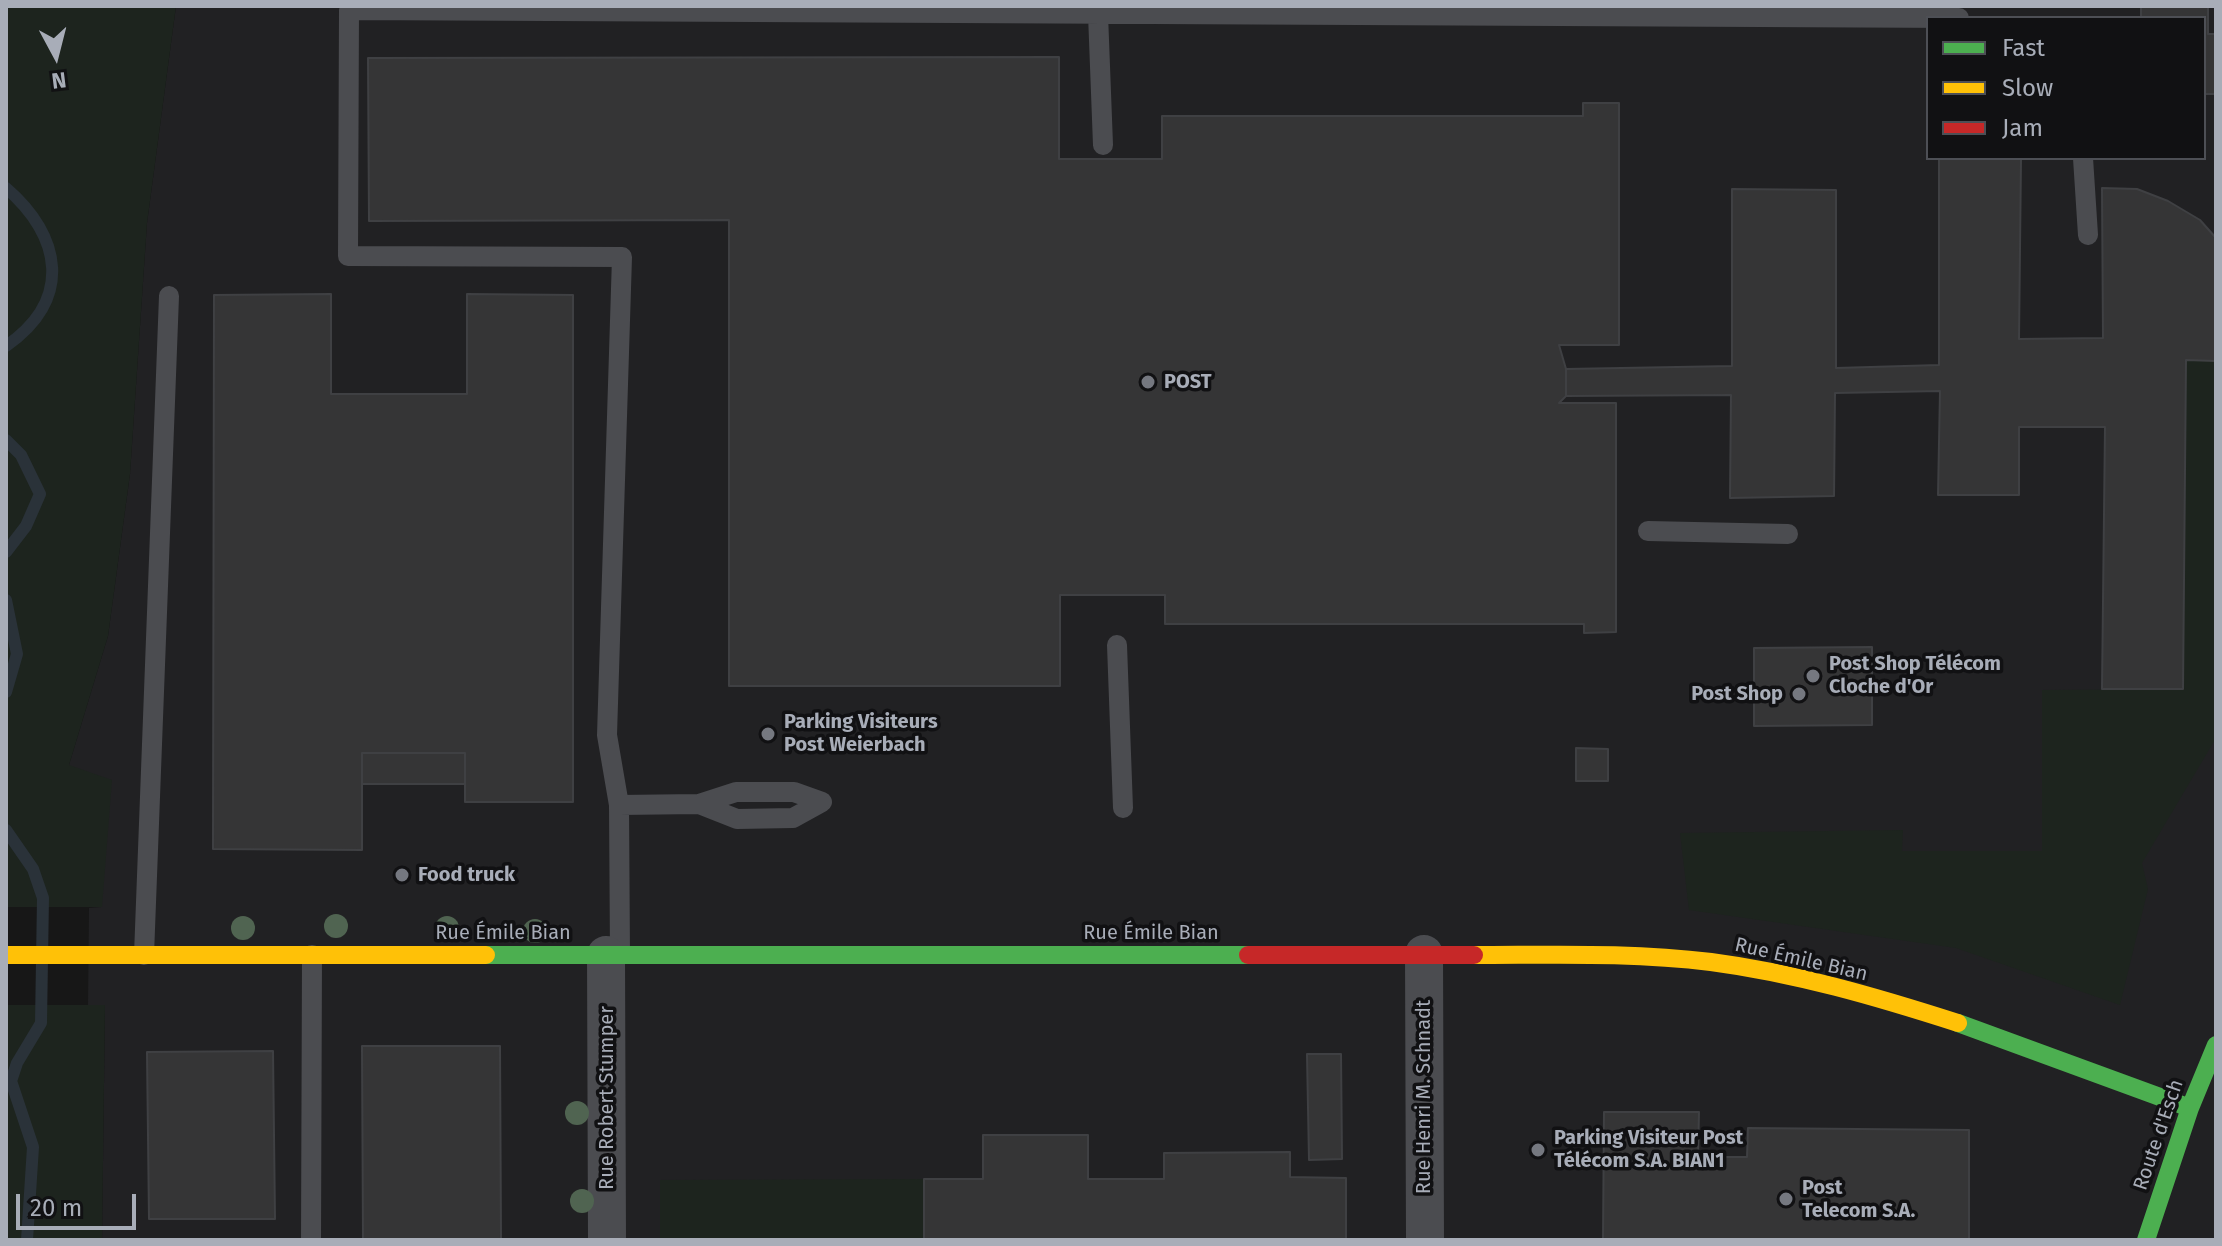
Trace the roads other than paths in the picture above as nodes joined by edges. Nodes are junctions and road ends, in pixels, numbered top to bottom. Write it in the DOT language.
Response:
graph roads {
  1 [pos="1098,14"];
  2 [pos="1926,18"];
  3 [pos="1103,145"];
  4 [pos="2083,160"];
  5 [pos="2088,235"];
  6 [pos="169,296"];
  7 [pos="1648,531"];
  8 [pos="1788,534"];
  9 [pos="1117,645"];
  10 [pos="832,801"];
  11 [pos="619,805"];
  12 [pos="1123,808"];
  13 [pos="1424,954"];
  14 [pos="6,955"];
  15 [pos="144,955"];
  16 [pos="312,955"];
  17 [pos="613,955"];
  18 [pos="2216,1045"];
  19 [pos="2190,1108"];
  20 [pos="311,1240"];
  21 [pos="607,1240"];
  22 [pos="1425,1240"];
  23 [pos="2146,1240"];
  1 -- 2 [label="lane"];
  1 -- 3 [label="lane"];
  1 -- 11 [label="lane"];
  4 -- 5 [label="lane"];
  6 -- 15 [label="lane"];
  7 -- 8 [label="lane"];
  9 -- 12 [label="lane"];
  10 -- 11 [label="lane"];
  11 -- 17 [label="lane"];
  13 -- 17 [label="street, Rue Émile Bian"];
  13 -- 19 [label="street, Rue Émile Bian"];
  13 -- 22 [label="street, Rue Henri M. Schnadt"];
  14 -- 15 [label="street, Rue Émile Bian"];
  15 -- 16 [label="street, Rue Émile Bian"];
  16 -- 17 [label="street, Rue Émile Bian"];
  16 -- 20 [label="lane"];
  17 -- 21 [label="street, Rue Robert Stumper"];
  18 -- 19 [label="street, Route d'Esch"];
  19 -- 23 [label="street, Route d'Esch"];
}
